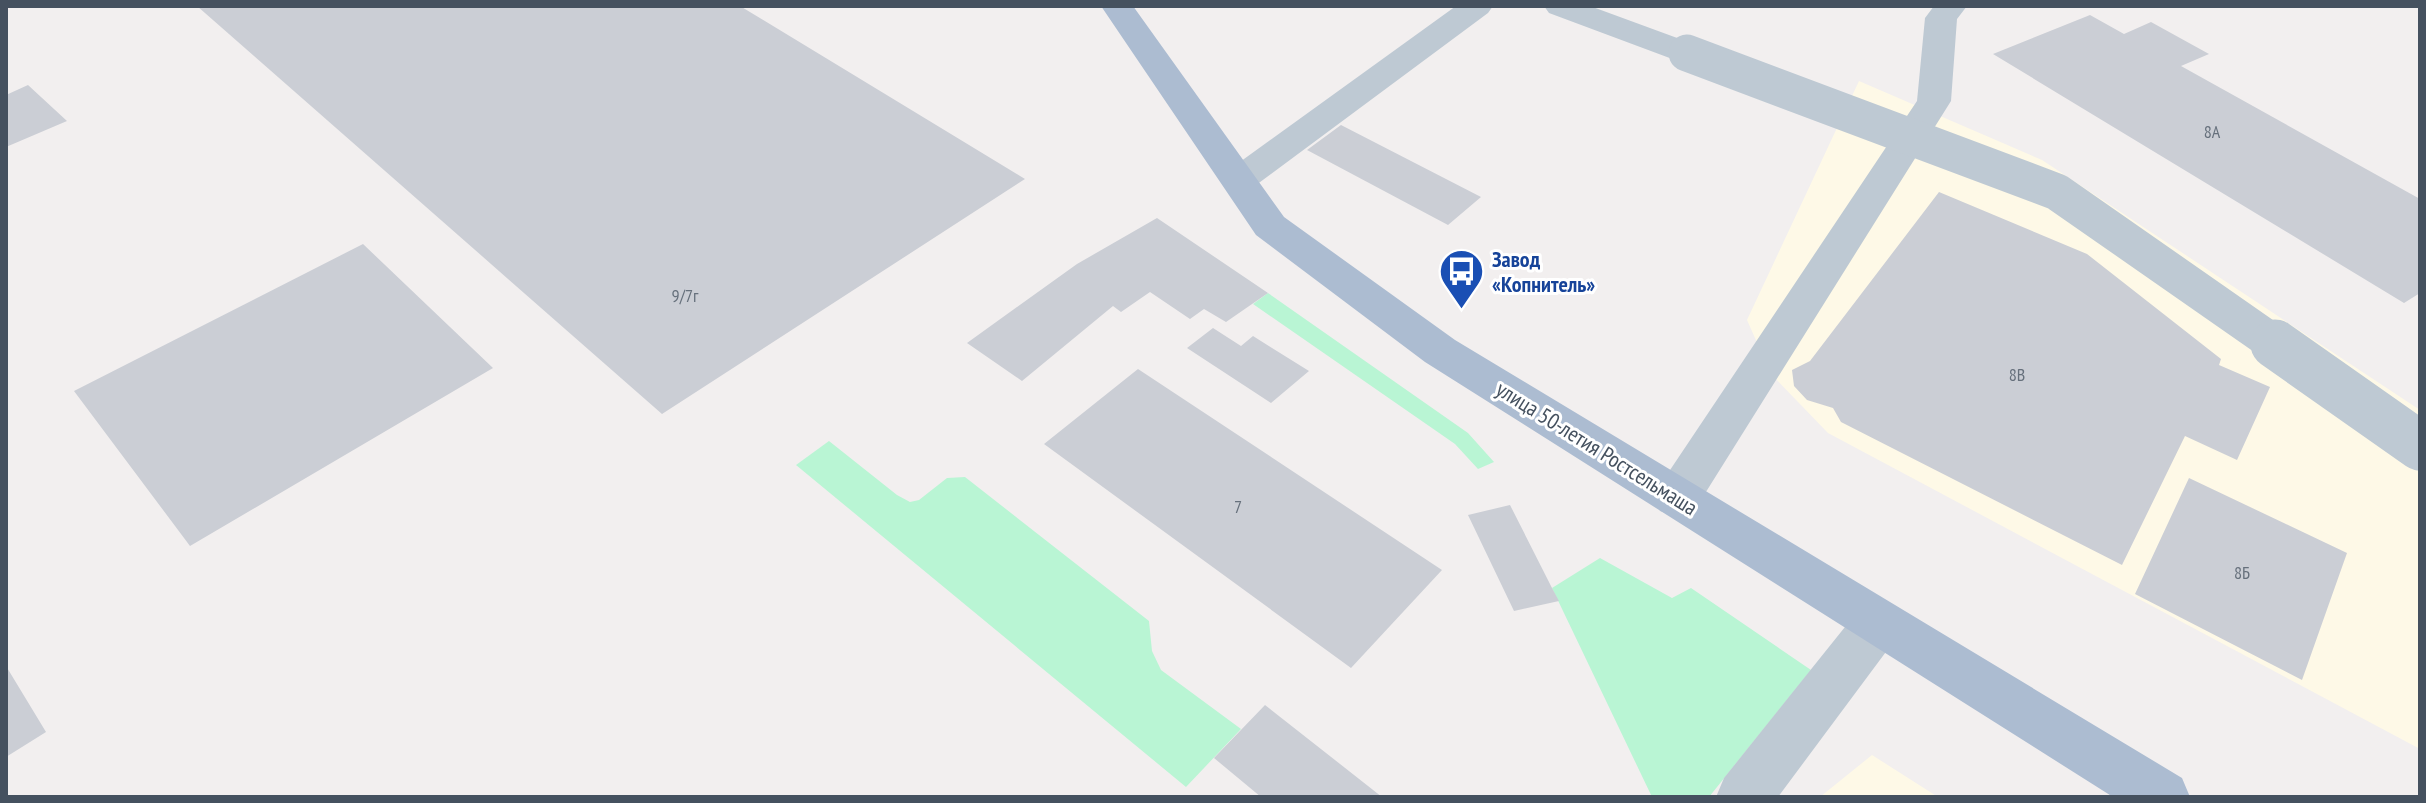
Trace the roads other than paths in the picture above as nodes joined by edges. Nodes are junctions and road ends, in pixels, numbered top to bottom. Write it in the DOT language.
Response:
graph roads {
  1 [pos="1117,6"];
  2 [pos="1477,6"];
  3 [pos="1560,6"];
  4 [pos="1951,6"];
  5 [pos="1239,180"];
  6 [pos="2420,446"];
  7 [pos="1677,498"];
  8 [pos="1879,622"];
  9 [pos="1744,797"];
  10 [pos="2162,797"];
  1 -- 5 [label="main road, улица 50-летия Ростсельмаша"];
  2 -- 5 [label="lane"];
  3 -- 6 [label="lane, bridge"];
  4 -- 7 [label="lane"];
  5 -- 7 [label="main road, улица 50-летия Ростсельмаша"];
  7 -- 8 [label="main road, улица 50-летия Ростсельмаша"];
  8 -- 9 [label="lane"];
  8 -- 10 [label="main road, улица 50-летия Ростсельмаша"];
}
